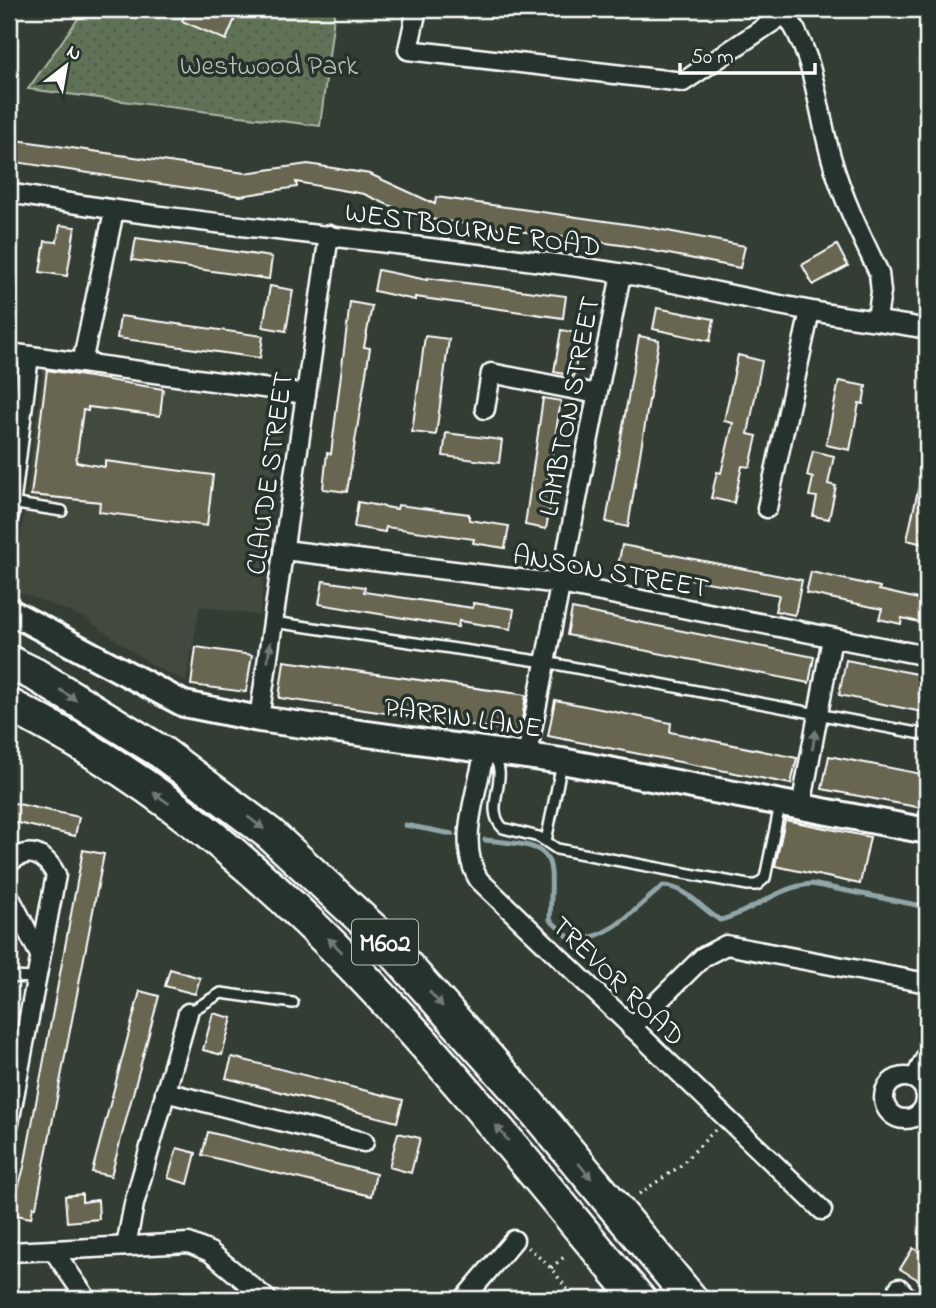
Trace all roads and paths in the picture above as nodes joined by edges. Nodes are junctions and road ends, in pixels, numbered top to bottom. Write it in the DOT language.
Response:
graph roads {
  1 [pos="417,9"];
  2 [pos="784,11"];
  3 [pos="9,192"];
  4 [pos="114,211"];
  5 [pos="329,235"];
  6 [pos="621,274"];
  7 [pos="810,311"];
  8 [pos="877,318"];
  9 [pos="927,329"];
  10 [pos="9,353"];
  11 [pos="29,356"];
  12 [pos="82,363"];
  13 [pos="306,394"];
  14 [pos="597,394"];
  15 [pos="485,409"];
  16 [pos="767,508"];
  17 [pos="10,509"];
  18 [pos="62,511"];
  19 [pos="284,550"];
  20 [pos="560,584"];
  21 [pos="9,611"];
  22 [pos="273,622"];
  23 [pos="832,638"];
  24 [pos="927,656"];
  25 [pos="9,662"];
  26 [pos="545,662"];
  27 [pos="9,705"];
  28 [pos="818,714"];
  29 [pos="259,719"];
  30 [pos="927,735"];
  31 [pos="485,748"];
  32 [pos="527,755"];
  33 [pos="562,761"];
  34 [pos="791,805"];
  35 [pos="927,831"];
  36 [pos="546,841"];
  37 [pos="9,863"];
  38 [pos="9,896"];
  39 [pos="40,955"];
  40 [pos="9,977"];
  41 [pos="36,978"];
  42 [pos="927,982"];
  43 [pos="293,1003"];
  44 [pos="188,1013"];
  45 [pos="631,1028"];
  46 [pos="927,1055"];
  47 [pos="915,1078"];
  48 [pos="165,1092"];
  49 [pos="726,1119"];
  50 [pos="9,1124"];
  51 [pos="364,1142"];
  52 [pos="639,1194"];
  53 [pos="822,1210"];
  54 [pos="513,1240"];
  55 [pos="126,1246"];
  56 [pos="53,1250"];
  57 [pos="9,1252"];
  58 [pos="564,1257"];
  59 [pos="9,1268"];
  60 [pos="551,1268"];
  61 [pos="87,1299"];
  62 [pos="267,1299"];
  63 [pos="464,1299"];
  64 [pos="575,1299"];
  65 [pos="639,1299"];
  66 [pos="691,1299"];
  1 -- 2 [label="street"];
  2 -- 8 [label="street"];
  3 -- 4 [label="street, WESTBOURNE ROAD"];
  4 -- 5 [label="street, WESTBOURNE ROAD"];
  4 -- 12 [label="street"];
  5 -- 6 [label="street, WESTBOURNE ROAD"];
  5 -- 13 [label="street, CLAUDE STREET"];
  6 -- 7 [label="street, WESTBOURNE ROAD"];
  6 -- 14 [label="street, LAMBTON STREET"];
  7 -- 8 [label="street, WESTBOURNE ROAD"];
  7 -- 16 [label="street"];
  8 -- 9 [label="street, WESTBOURNE ROAD"];
  10 -- 11 [label="street"];
  11 -- 12 [label="street"];
  11 -- 17 [label="street"];
  12 -- 13 [label="street"];
  13 -- 19 [label="street, CLAUDE STREET"];
  14 -- 15 [label="street"];
  14 -- 20 [label="street, LAMBTON STREET"];
  17 -- 18 [label="lane"];
  19 -- 20 [label="street, ANSON STREET"];
  19 -- 22 [label="street, CLAUDE STREET"];
  20 -- 23 [label="street, ANSON STREET"];
  20 -- 26 [label="street, LAMBTON STREET"];
  21 -- 29 [label="main road, PARRIN LANE"];
  22 -- 26 [label="lane"];
  29 -- 22 [label="street, CLAUDE STREET, one-way"];
  23 -- 24 [label="street, ANSON STREET"];
  23 -- 28 [label="street"];
  25 -- 66 [label="highway, M602, one-way"];
  26 -- 28 [label="lane"];
  26 -- 32 [label="street, LAMBTON STREET"];
  65 -- 27 [label="highway, M602, one-way"];
  28 -- 30 [label="lane"];
  34 -- 28 [label="street, one-way"];
  29 -- 31 [label="main road, PARRIN LANE"];
  31 -- 32 [label="main road, PARRIN LANE"];
  31 -- 36 [label="lane"];
  31 -- 45 [label="street, TREVOR ROAD"];
  32 -- 33 [label="main road, PARRIN LANE"];
  33 -- 34 [label="main road, PARRIN LANE"];
  33 -- 36 [label="lane"];
  34 -- 35 [label="main road, PARRIN LANE"];
  34 -- 36 [label="lane"];
  37 -- 39 [label="street"];
  38 -- 39 [label="street"];
  39 -- 41 [label="street"];
  40 -- 41 [label="lane"];
  41 -- 50 [label="street"];
  42 -- 45 [label="street"];
  43 -- 44 [label="lane"];
  44 -- 48 [label="street"];
  45 -- 49 [label="street, TREVOR ROAD"];
  46 -- 47 [label="street"];
  48 -- 51 [label="street"];
  48 -- 55 [label="street"];
  49 -- 52 [label="path"];
  49 -- 53 [label="street, TREVOR ROAD"];
  54 -- 60 [label="path"];
  54 -- 63 [label="street"];
  55 -- 56 [label="street"];
  55 -- 62 [label="street"];
  56 -- 57 [label="street"];
  56 -- 61 [label="street"];
  57 -- 59 [label="street"];
  58 -- 60 [label="path"];
  60 -- 64 [label="path"];
}
